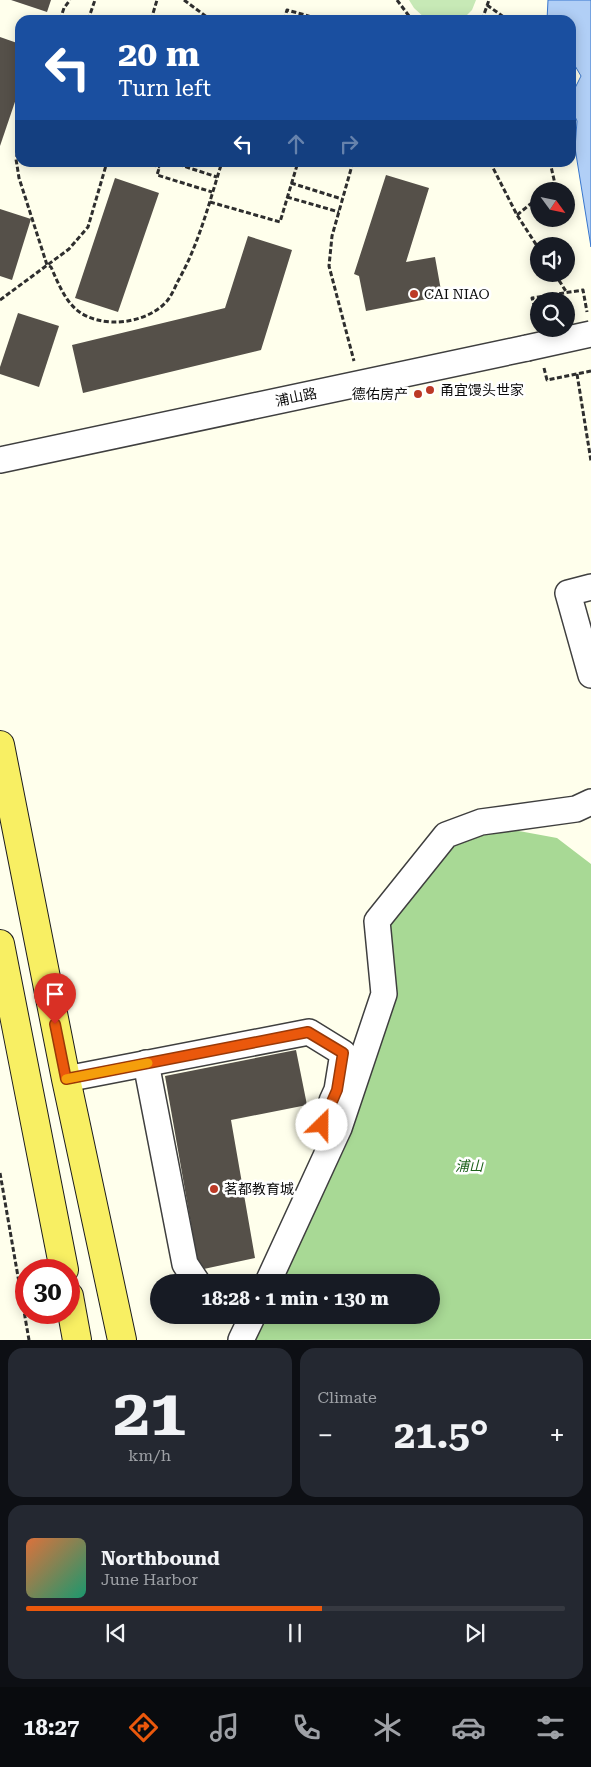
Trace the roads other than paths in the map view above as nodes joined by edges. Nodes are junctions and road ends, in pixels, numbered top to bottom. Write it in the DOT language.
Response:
graph roads {
  1 [pos="591,334"];
  2 [pos="0,460"];
  3 [pos="591,587"];
  4 [pos="591,674"];
  5 [pos="0,745"];
  6 [pos="591,802"];
  7 [pos="0,944"];
  8 [pos="146,1063"];
  9 [pos="66,1079"];
  10 [pos="62,1259"];
  11 [pos="192,1274"];
  12 [pos="257,1274"];
  13 [pos="272,1274"];
  14 [pos="74,1324"];
  15 [pos="249,1324"];
  16 [pos="77,1340"];
  17 [pos="122,1340"];
  18 [pos="241,1340"];
  1 -- 2 [label="street, 浦山路, bridge"];
  3 -- 4 [label="street"];
  5 -- 9 [label="main road"];
  6 -- 13 [label="street"];
  7 -- 10 [label="main road"];
  8 -- 9 [label="street"];
  8 -- 11 [label="street"];
  8 -- 12 [label="street"];
  9 -- 17 [label="main road"];
  14 -- 16 [label="main road"];
  15 -- 18 [label="street"];
}
